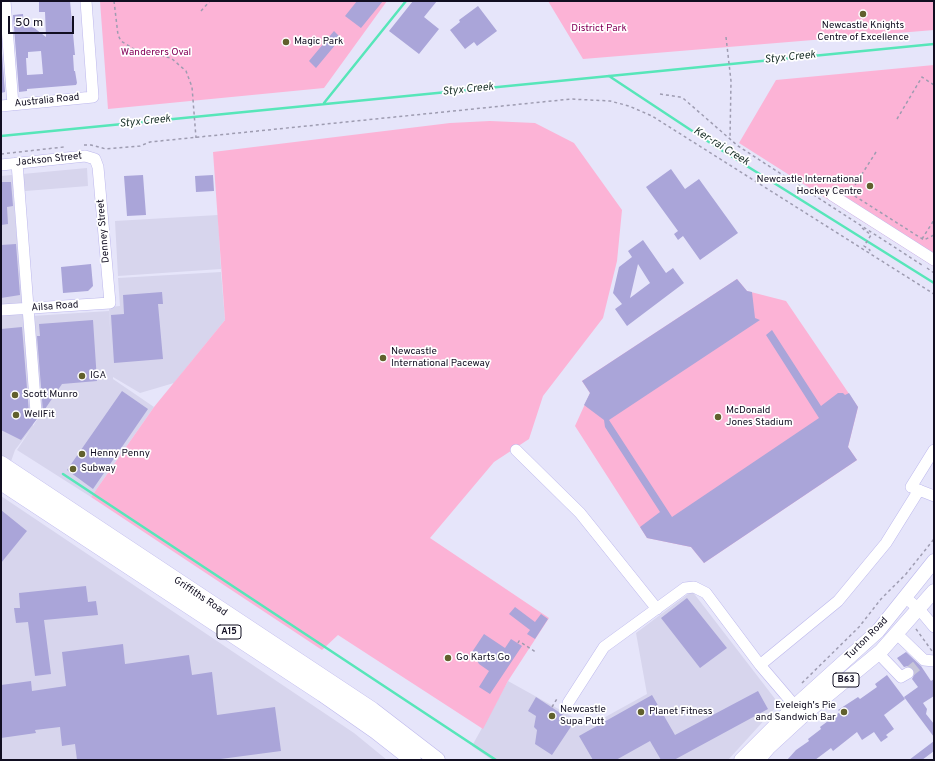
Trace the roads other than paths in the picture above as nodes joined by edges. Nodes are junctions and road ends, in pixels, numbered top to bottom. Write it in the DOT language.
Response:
graph roads {
  1 [pos="5,1"];
  2 [pos="86,1"];
  3 [pos="13,105"];
  4 [pos="1,106"];
  5 [pos="95,159"];
  6 [pos="17,163"];
  7 [pos="1,165"];
  8 [pos="832,195"];
  9 [pos="934,260"];
  10 [pos="110,303"];
  11 [pos="28,308"];
  12 [pos="1,310"];
  13 [pos="36,412"];
  14 [pos="516,450"];
  15 [pos="934,450"];
  16 [pos="1,464"];
  17 [pos="1,482"];
  18 [pos="919,490"];
  19 [pos="934,496"];
  20 [pos="934,561"];
  21 [pos="934,590"];
  22 [pos="906,598"];
  23 [pos="657,609"];
  24 [pos="919,609"];
  25 [pos="934,627"];
  26 [pos="897,634"];
  27 [pos="878,653"];
  28 [pos="926,662"];
  29 [pos="760,665"];
  30 [pos="296,669"];
  31 [pos="908,673"];
  32 [pos="791,702"];
  33 [pos="568,703"];
  34 [pos="413,760"];
  35 [pos="437,760"];
  36 [pos="741,760"];
  37 [pos="758,760"];
  1 -- 3 [label="street"];
  2 -- 3 [label="street, Australia Road"];
  3 -- 4 [label="street, Australia Road"];
  5 -- 6 [label="street, Jackson Street"];
  5 -- 10 [label="street, Denney Street"];
  6 -- 7 [label="street, Jackson Street"];
  6 -- 11 [label="street"];
  8 -- 9 [label="street"];
  10 -- 11 [label="street, Ailsa Road"];
  11 -- 12 [label="street, Ailsa Road"];
  11 -- 13 [label="street"];
  14 -- 23 [label="street"];
  15 -- 18 [label="street"];
  16 -- 30 [label="highway, Griffiths Road / A15"];
  17 -- 30 [label="highway, Griffiths Road / A15"];
  18 -- 19 [label="street"];
  18 -- 29 [label="street"];
  20 -- 22 [label="main road, Turton Road / B63"];
  21 -- 24 [label="main road, Turton Road / B63"];
  22 -- 24 [label="street"];
  22 -- 32 [label="main road, Turton Road / B63"];
  23 -- 29 [label="street"];
  23 -- 33 [label="street"];
  24 -- 25 [label="street"];
  24 -- 26 [label="main road, Turton Road / B63"];
  26 -- 27 [label="main road, Turton Road / B63"];
  26 -- 28 [label="street"];
  27 -- 31 [label="street"];
  27 -- 37 [label="main road, Turton Road / B63"];
  29 -- 32 [label="street"];
  30 -- 34 [label="highway, Griffiths Road / A15"];
  30 -- 35 [label="highway, Griffiths Road / A15"];
  32 -- 36 [label="main road, Turton Road / B63"];
}
